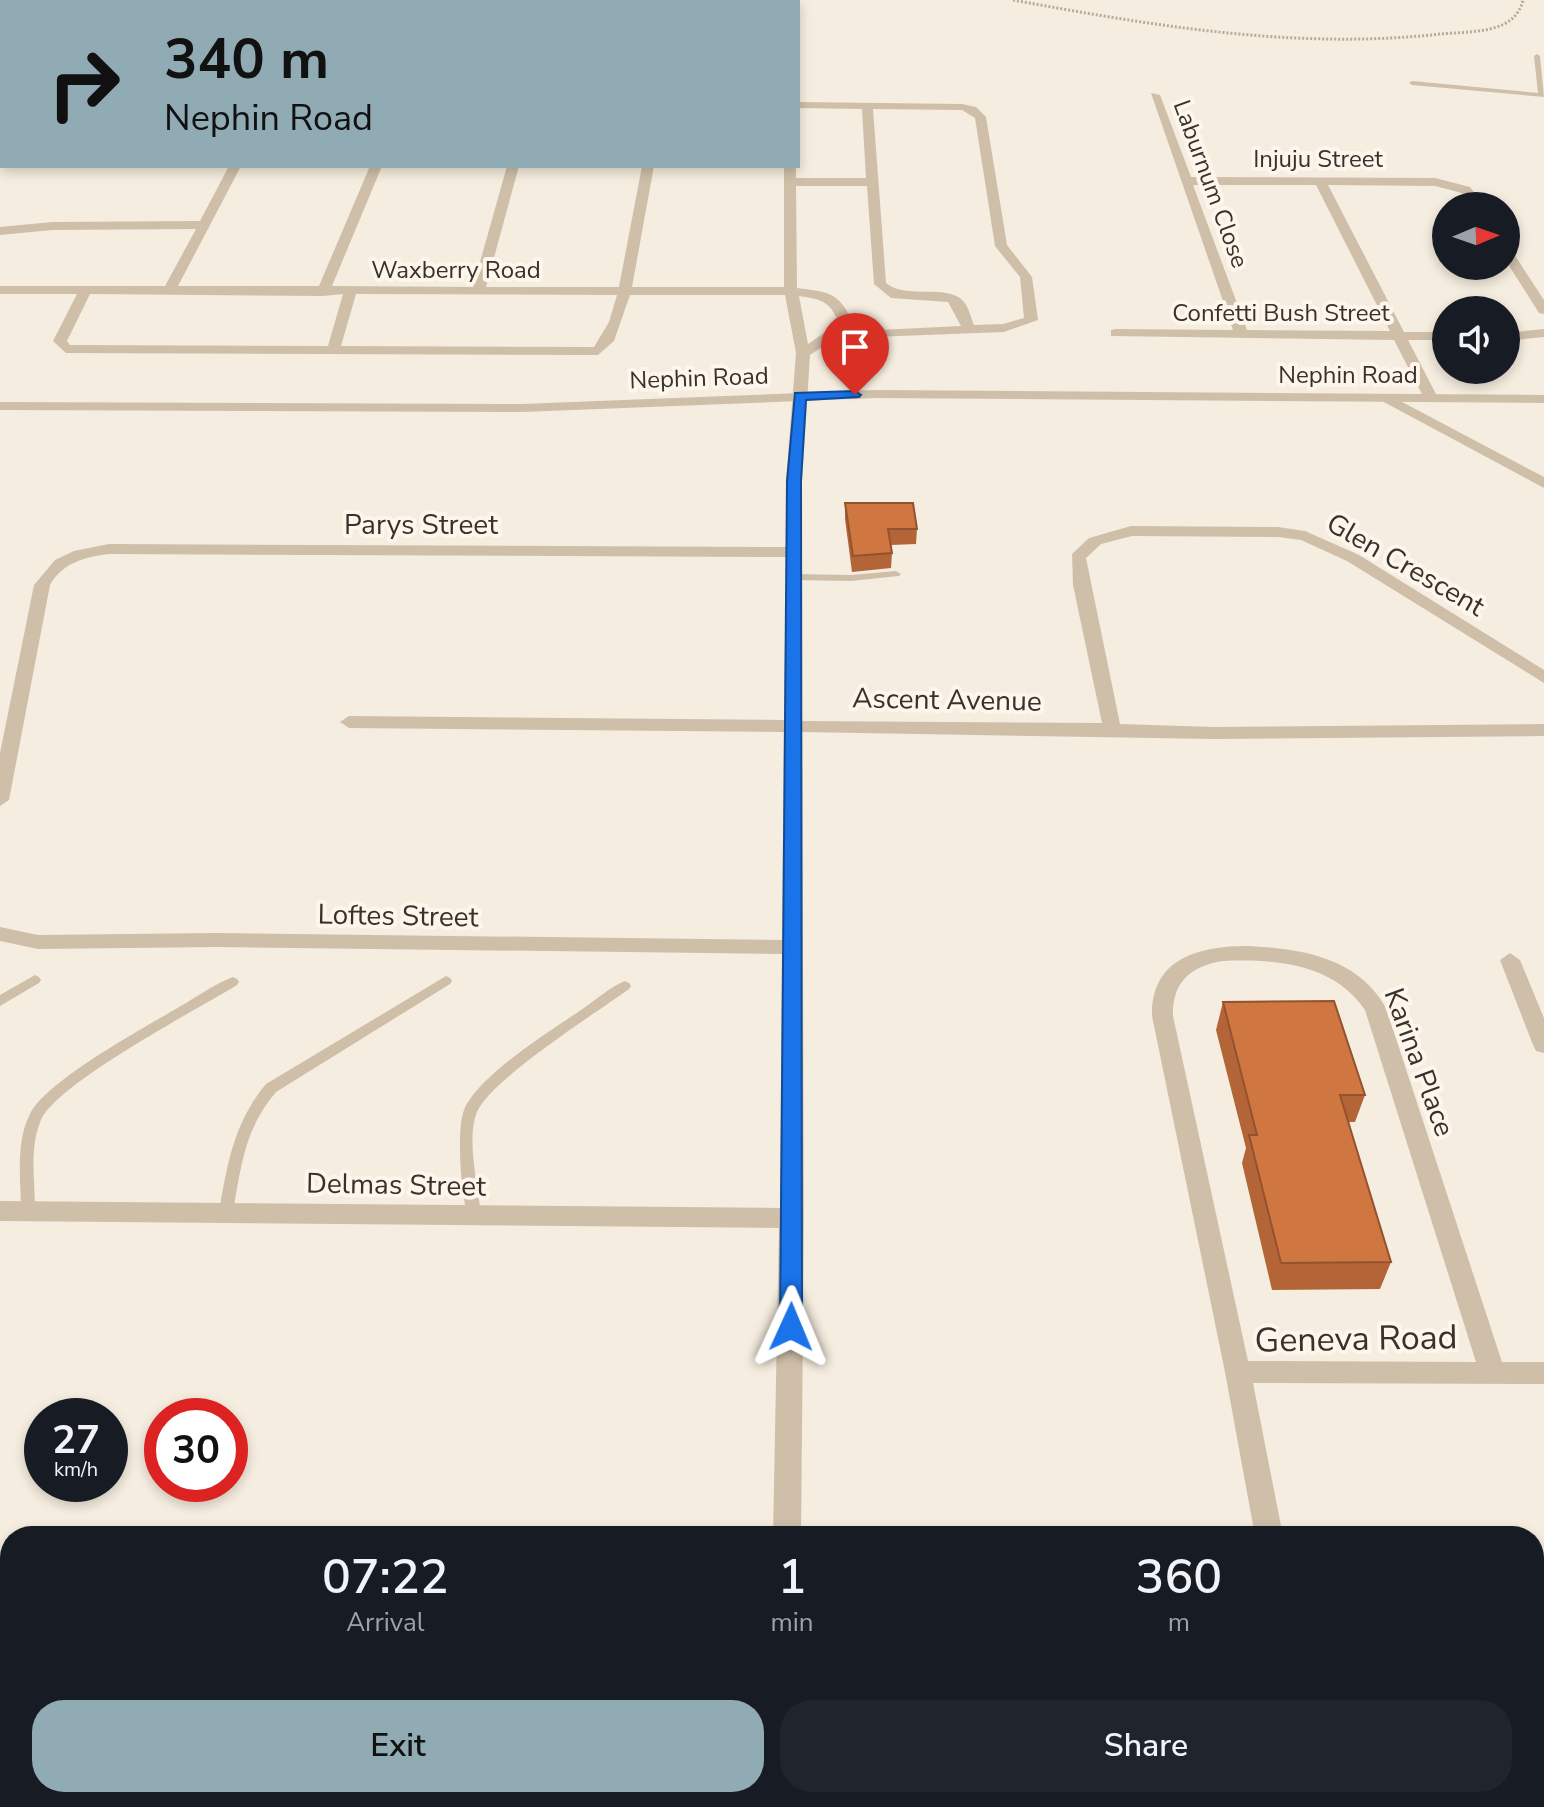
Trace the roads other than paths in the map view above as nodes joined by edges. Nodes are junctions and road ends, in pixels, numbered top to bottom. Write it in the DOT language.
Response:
graph roads {
  1 [pos="1537,56"];
  2 [pos="1412,83"];
  3 [pos="1155,95"];
  4 [pos="1543,95"];
  5 [pos="800,105"];
  6 [pos="867,106"];
  7 [pos="234,168"];
  8 [pos="375,168"];
  9 [pos="512,168"];
  10 [pos="648,168"];
  11 [pos="790,168"];
  12 [pos="1188,181"];
  13 [pos="789,182"];
  14 [pos="872,182"];
  15 [pos="1320,182"];
  16 [pos="1468,192"];
  17 [pos="204,225"];
  18 [pos="0,231"];
  19 [pos="1520,273"];
  20 [pos="0,290"];
  21 [pos="86,290"];
  22 [pos="170,290"];
  23 [pos="625,291"];
  24 [pos="791,291"];
  25 [pos="323,292"];
  26 [pos="350,292"];
  27 [pos="478,292"];
  28 [pos="1544,310"];
  29 [pos="969,329"];
  30 [pos="1116,333"];
  31 [pos="1544,333"];
  32 [pos="878,334"];
  33 [pos="1242,335"];
  34 [pos="1398,335"];
  35 [pos="1432,336"];
  36 [pos="1520,336"];
  37 [pos="333,351"];
  38 [pos="803,353"];
  39 [pos="799,396"];
  40 [pos="1387,398"];
  41 [pos="1431,398"];
  42 [pos="1544,399"];
  43 [pos="0,406"];
  44 [pos="1544,483"];
  45 [pos="793,552"];
  46 [pos="896,574"];
  47 [pos="793,577"];
  48 [pos="1544,678"];
  49 [pos="7,718"];
  50 [pos="349,722"];
  51 [pos="793,726"];
  52 [pos="1112,729"];
  53 [pos="1544,730"];
  54 [pos="0,800"];
  55 [pos="2,935"];
  56 [pos="793,947"];
  57 [pos="1510,960"];
  58 [pos="35,980"];
  59 [pos="446,981"];
  60 [pos="233,982"];
  61 [pos="625,986"];
  62 [pos="0,1001"];
  63 [pos="1544,1045"];
  64 [pos="0,1211"];
  65 [pos="28,1211"];
  66 [pos="226,1212"];
  67 [pos="474,1215"];
  68 [pos="792,1218"];
  69 [pos="1492,1371"];
  70 [pos="1238,1372"];
  71 [pos="1544,1373"];
  72 [pos="787,1526"];
  73 [pos="1267,1526"];
  1 -- 4 [label="lane"];
  2 -- 4 [label="lane"];
  3 -- 12 [label="street, Laburnum Close"];
  5 -- 6 [label="street"];
  6 -- 14 [label="street"];
  6 -- 29 [label="street"];
  7 -- 17 [label="street"];
  8 -- 25 [label="street"];
  9 -- 27 [label="street"];
  10 -- 23 [label="street"];
  11 -- 13 [label="street"];
  12 -- 15 [label="street, Injuju Street"];
  12 -- 33 [label="street, Laburnum Close"];
  13 -- 14 [label="street"];
  13 -- 24 [label="street"];
  14 -- 29 [label="street"];
  15 -- 16 [label="street, Injuju Street"];
  15 -- 34 [label="street"];
  17 -- 18 [label="street"];
  17 -- 22 [label="street"];
  19 -- 28 [label="street"];
  20 -- 21 [label="street, Waxberry Road"];
  21 -- 22 [label="street, Waxberry Road"];
  21 -- 37 [label="street"];
  22 -- 25 [label="street, Waxberry Road"];
  23 -- 24 [label="street, Waxberry Road"];
  23 -- 27 [label="street, Waxberry Road"];
  23 -- 37 [label="street"];
  24 -- 38 [label="street"];
  24 -- 38 [label="street, Waxberry Road"];
  25 -- 26 [label="street, Waxberry Road"];
  26 -- 27 [label="street, Waxberry Road"];
  26 -- 37 [label="street"];
  29 -- 32 [label="street"];
  30 -- 33 [label="street, Confetti Bush Street"];
  31 -- 36 [label="street"];
  33 -- 34 [label="street, Confetti Bush Street"];
  34 -- 35 [label="street, Confetti Bush Street"];
  34 -- 41 [label="street"];
  38 -- 39 [label="street"];
  39 -- 40 [label="street, Nephin Road"];
  39 -- 43 [label="street, Nephin Road"];
  39 -- 45 [label="street"];
  40 -- 41 [label="street, Nephin Road"];
  40 -- 44 [label="street"];
  41 -- 42 [label="street, Nephin Road"];
  45 -- 47 [label="street"];
  45 -- 49 [label="street, Parys Street"];
  46 -- 47 [label="lane"];
  47 -- 51 [label="street"];
  48 -- 52 [label="street, Glen Crescent"];
  49 -- 54 [label="street"];
  50 -- 51 [label="street, Ascent Avenue"];
  51 -- 52 [label="street, Ascent Avenue"];
  51 -- 56 [label="street"];
  52 -- 53 [label="street, Ascent Avenue"];
  55 -- 56 [label="street, Loftes Street"];
  56 -- 68 [label="street"];
  57 -- 63 [label="street"];
  58 -- 62 [label="lane"];
  59 -- 66 [label="lane"];
  60 -- 65 [label="lane"];
  61 -- 67 [label="lane"];
  64 -- 65 [label="street, Delmas Street"];
  65 -- 66 [label="street, Delmas Street"];
  66 -- 67 [label="street, Delmas Street"];
  67 -- 68 [label="street, Delmas Street"];
  68 -- 72 [label="street"];
  69 -- 70 [label="street, Geneva Road"];
  69 -- 70 [label="street, Karina Place"];
  69 -- 71 [label="street, Geneva Road"];
  70 -- 73 [label="street, Geneva Road"];
}
